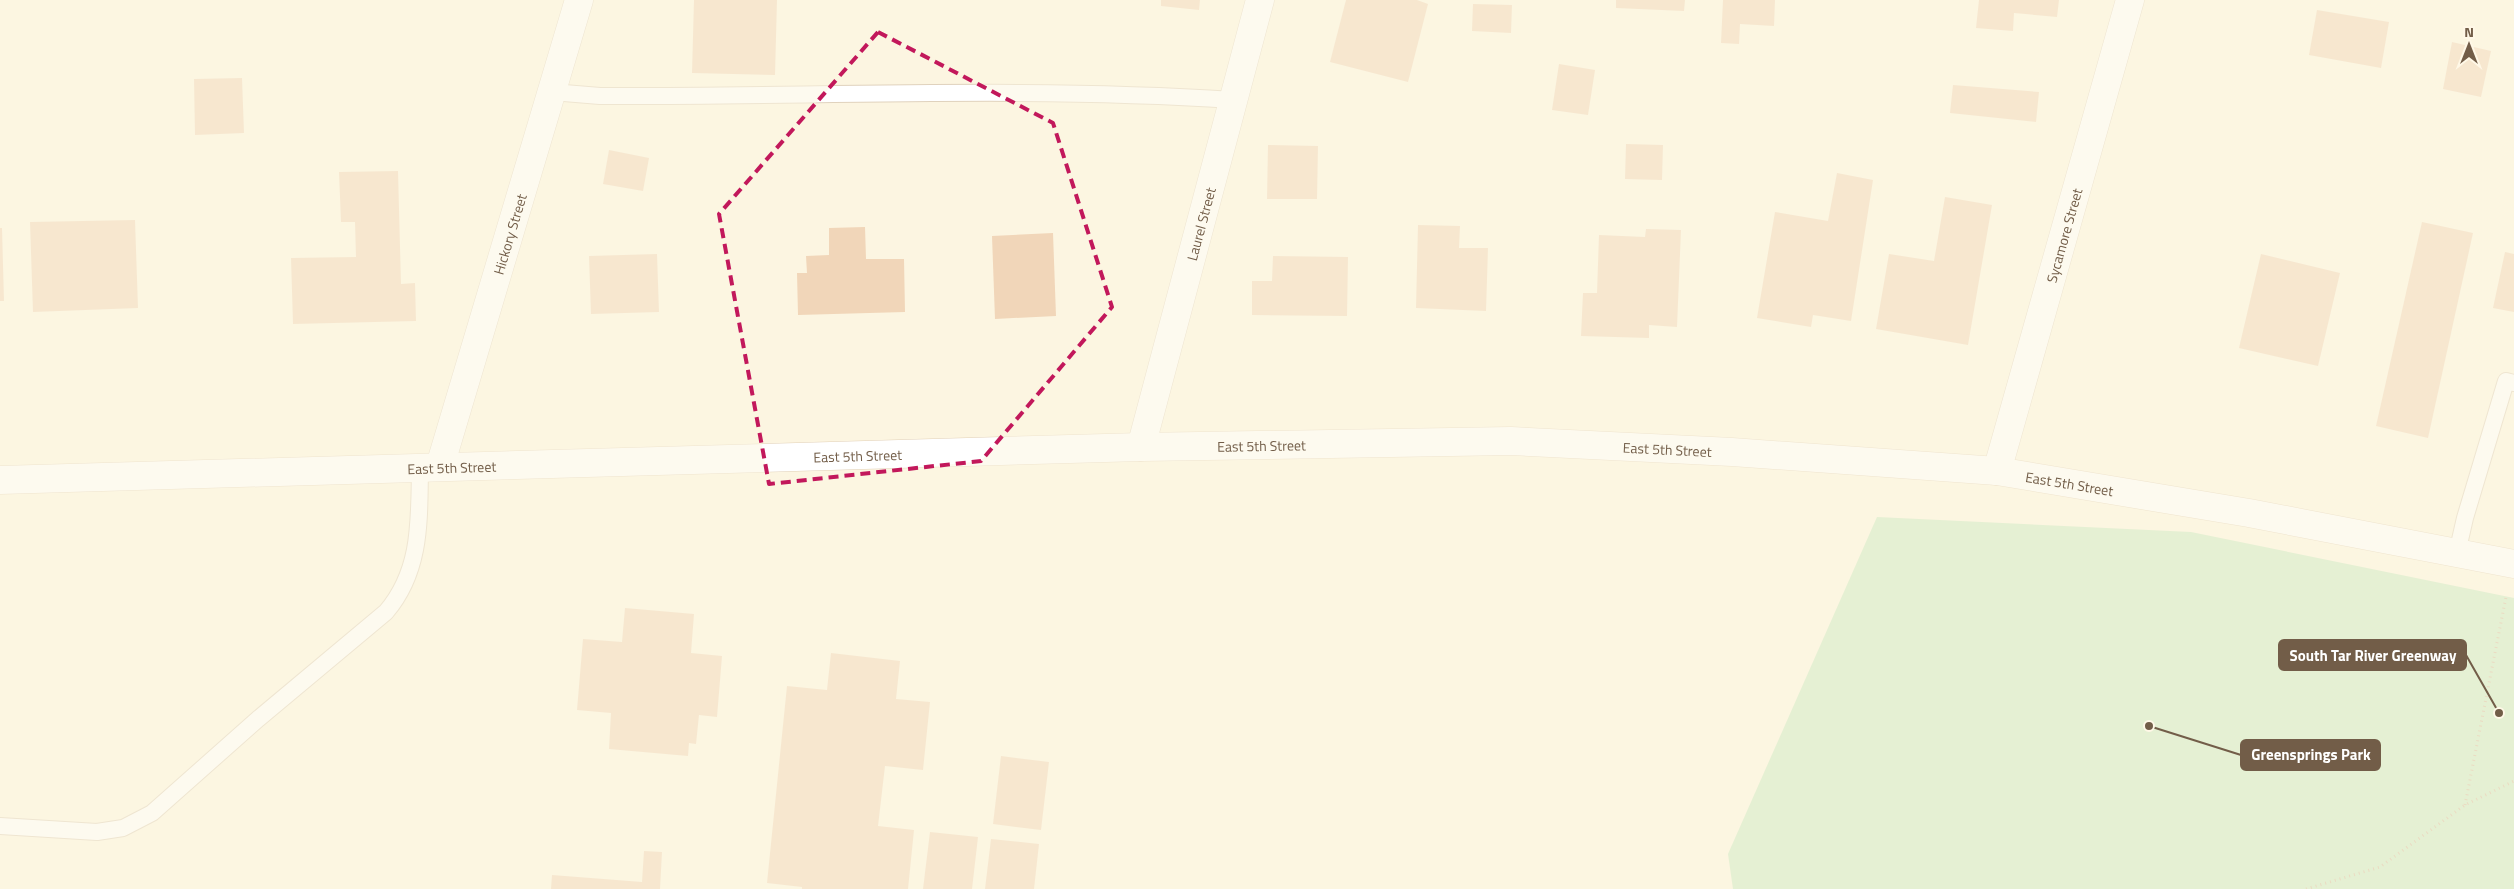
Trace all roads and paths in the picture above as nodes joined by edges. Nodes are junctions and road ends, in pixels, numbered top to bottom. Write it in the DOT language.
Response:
graph roads {
  1 [pos="579,0"];
  2 [pos="1260,0"];
  3 [pos="2130,0"];
  4 [pos="552,92"];
  5 [pos="1233,100"];
  6 [pos="2514,383"];
  7 [pos="1141,447"];
  8 [pos="430,467"];
  9 [pos="1997,471"];
  10 [pos="0,480"];
  11 [pos="2458,553"];
  12 [pos="2513,564"];
  13 [pos="2514,782"];
  14 [pos="2466,805"];
  15 [pos="0,826"];
  16 [pos="2306,889"];
  1 -- 4 [label="main road, Hickory Street"];
  2 -- 5 [label="main road, Laurel Street"];
  3 -- 9 [label="main road, Sycamore Street"];
  4 -- 5 [label="lane"];
  4 -- 8 [label="main road, Hickory Street"];
  5 -- 7 [label="main road, Laurel Street"];
  6 -- 11 [label="lane"];
  7 -- 8 [label="main road, East 5th Street"];
  7 -- 9 [label="main road, East 5th Street"];
  8 -- 10 [label="main road, East 5th Street"];
  8 -- 15 [label="lane"];
  9 -- 11 [label="main road, East 5th Street"];
  11 -- 12 [label="main road, East 5th Street"];
  12 -- 14 [label="path"];
  13 -- 14 [label="path"];
  14 -- 16 [label="path"];
}
